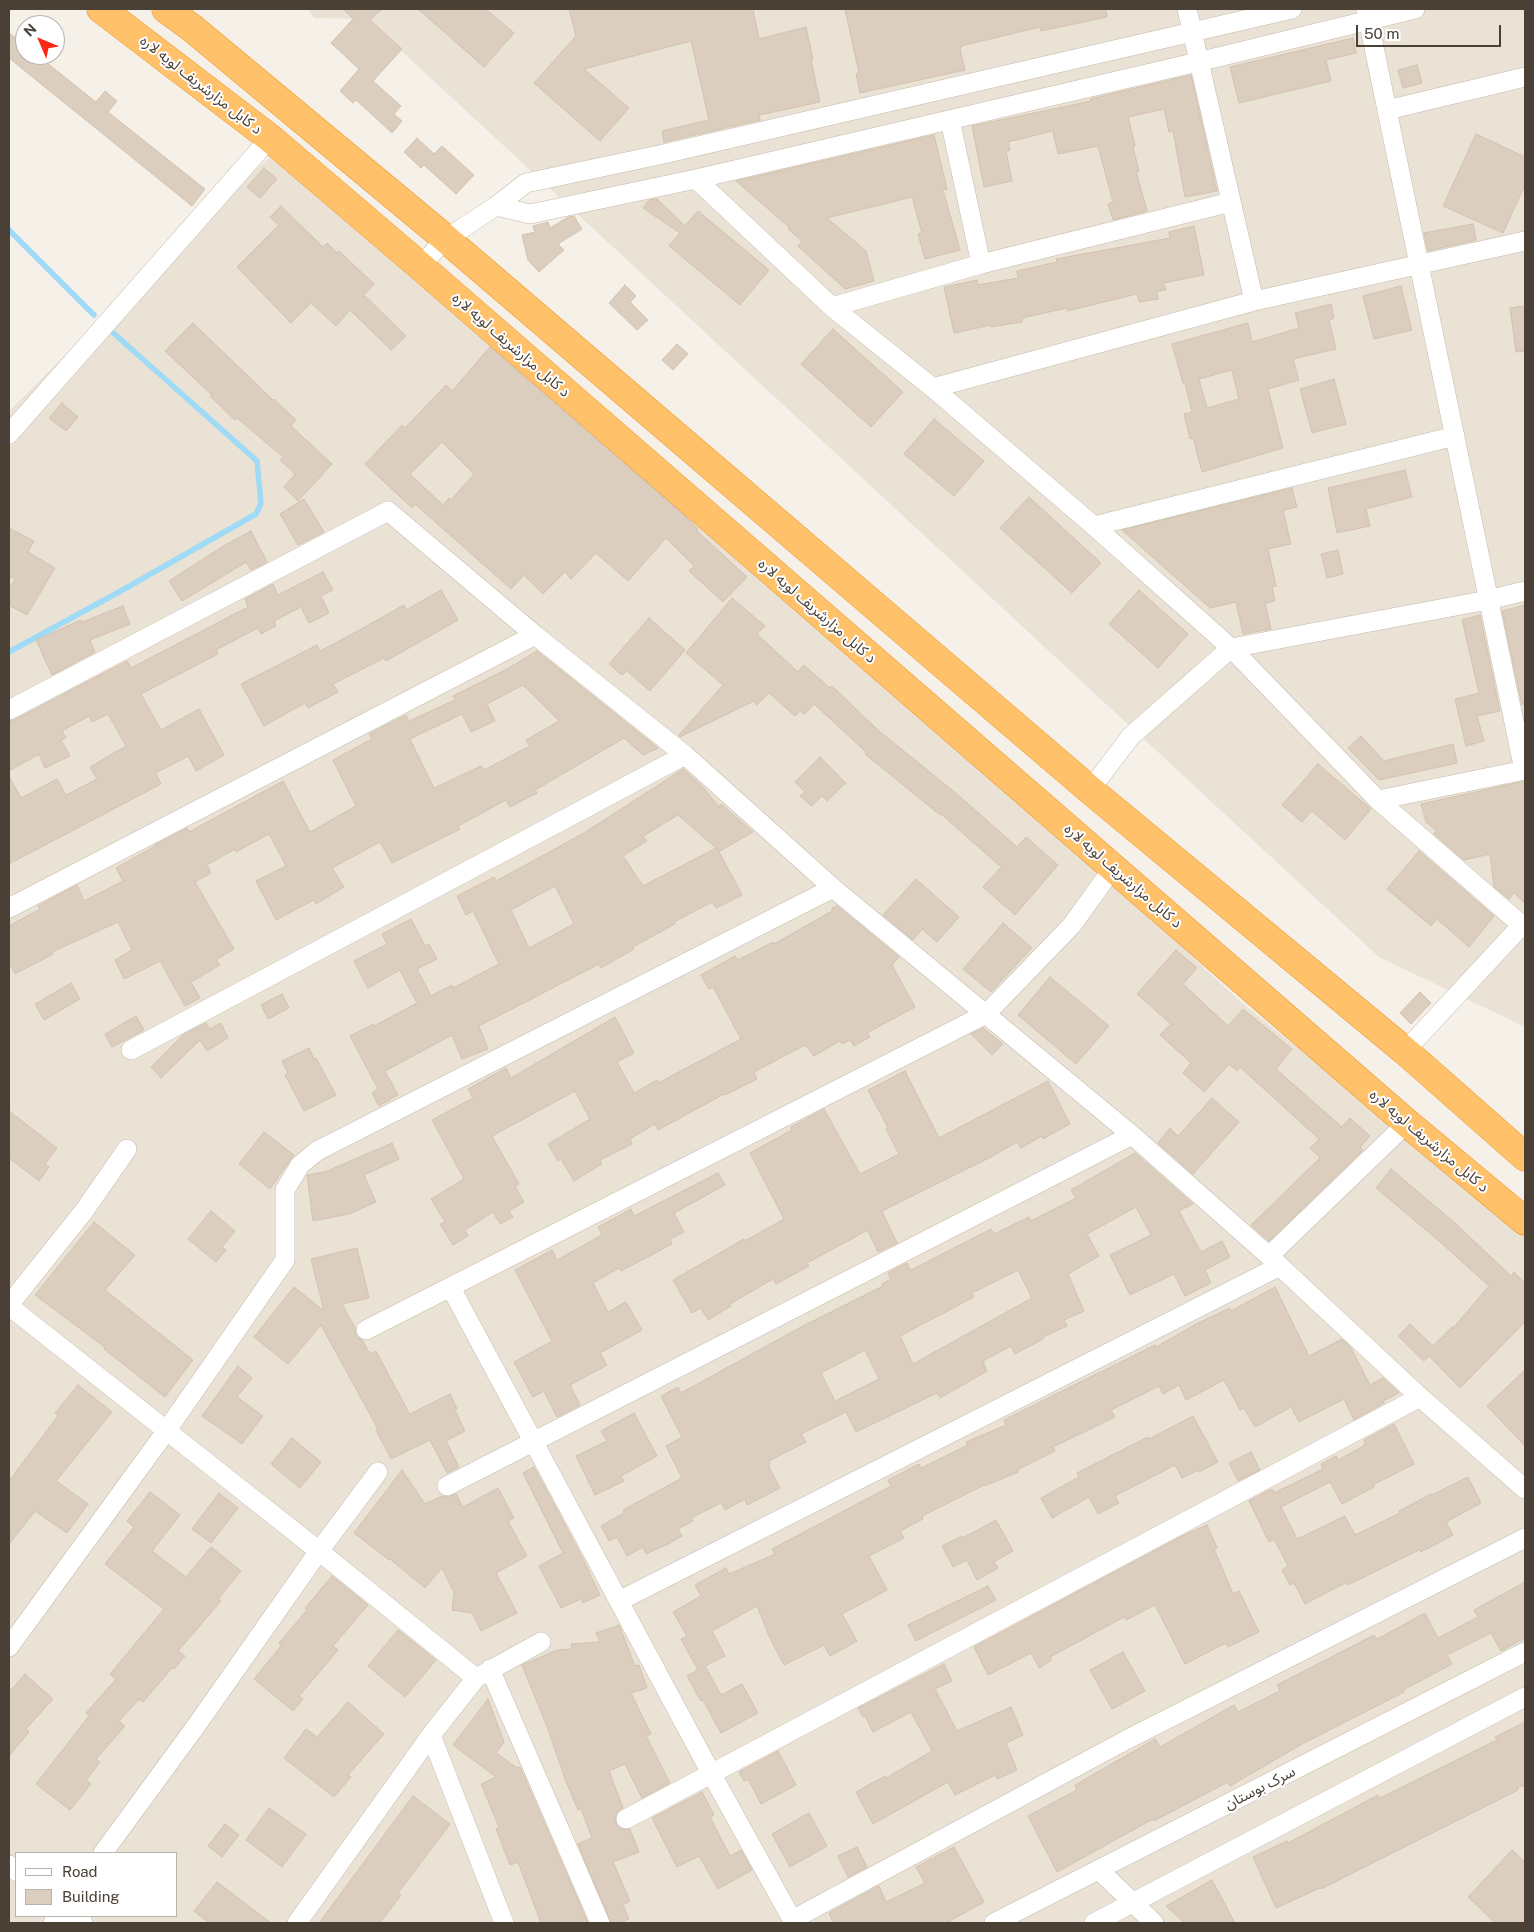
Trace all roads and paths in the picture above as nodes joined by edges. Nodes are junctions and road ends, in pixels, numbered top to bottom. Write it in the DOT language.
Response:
graph roads {
  1 [pos="101,9"];
  2 [pos="166,9"];
  3 [pos="1186,9"];
  4 [pos="1292,9"];
  5 [pos="1415,9"];
  6 [pos="1368,14"];
  7 [pos="192,28"];
  8 [pos="1192,32"];
  9 [pos="168,60"];
  10 [pos="1198,62"];
  11 [pos="1525,77"];
  12 [pos="1387,110"];
  13 [pos="950,120"];
  14 [pos="270,138"];
  15 [pos="659,155"];
  16 [pos="696,179"];
  17 [pos="666,185"];
  18 [pos="1231,202"];
  19 [pos="496,206"];
  20 [pos="446,239"];
  21 [pos="1525,241"];
  22 [pos="981,264"];
  23 [pos="1419,264"];
  24 [pos="420,266"];
  25 [pos="1254,301"];
  26 [pos="832,307"];
  27 [pos="933,388"];
  28 [pos="9,434"];
  29 [pos="1455,436"];
  30 [pos="1094,526"];
  31 [pos="1525,591"];
  32 [pos="1488,600"];
  33 [pos="535,635"];
  34 [pos="1231,648"];
  35 [pos="9,710"];
  36 [pos="685,755"];
  37 [pos="1524,770"];
  38 [pos="1090,790"];
  39 [pos="1378,800"];
  40 [pos="1113,868"];
  41 [pos="833,888"];
  42 [pos="9,908"];
  43 [pos="1524,927"];
  44 [pos="986,1014"];
  45 [pos="131,1050"];
  46 [pos="1405,1050"];
  47 [pos="1407,1123"];
  48 [pos="1132,1135"];
  49 [pos="127,1149"];
  50 [pos="1525,1157"];
  51 [pos="1525,1221"];
  52 [pos="1274,1261"];
  53 [pos="451,1288"];
  54 [pos="9,1306"];
  55 [pos="366,1330"];
  56 [pos="1420,1396"];
  57 [pos="167,1430"];
  58 [pos="533,1442"];
  59 [pos="378,1472"];
  60 [pos="448,1486"];
  61 [pos="1525,1489"];
  62 [pos="1525,1538"];
  63 [pos="318,1551"];
  64 [pos="620,1601"];
  65 [pos="541,1642"];
  66 [pos="9,1647"];
  67 [pos="1525,1652"];
  68 [pos="483,1673"];
  69 [pos="1525,1697"];
  70 [pos="431,1735"];
  71 [pos="710,1773"];
  72 [pos="626,1818"];
  73 [pos="104,1852"];
  74 [pos="1099,1870"];
  75 [pos="1132,1904"];
  76 [pos="793,1922"];
  77 [pos="297,1923"];
  78 [pos="504,1923"];
  79 [pos="600,1923"];
  80 [pos="994,1923"];
  81 [pos="1094,1923"];
  82 [pos="1154,1923"];
  1 -- 9 [label="highway, د کابل مزارشریف لویه لاره"];
  2 -- 7 [label="highway"];
  3 -- 8 [label="street"];
  4 -- 8 [label="street"];
  5 -- 6 [label="street"];
  6 -- 10 [label="street"];
  6 -- 12 [label="street"];
  7 -- 9 [label="highway"];
  7 -- 20 [label="highway"];
  8 -- 10 [label="street"];
  8 -- 15 [label="street"];
  9 -- 14 [label="highway, د کابل مزارشریف لویه لاره"];
  10 -- 13 [label="street"];
  10 -- 18 [label="street"];
  11 -- 12 [label="street"];
  12 -- 23 [label="street"];
  13 -- 16 [label="street"];
  13 -- 22 [label="street"];
  14 -- 24 [label="highway, د کابل مزارشریف لویه لاره"];
  14 -- 28 [label="street"];
  15 -- 17 [label="street"];
  15 -- 19 [label="street"];
  16 -- 17 [label="street"];
  16 -- 26 [label="street"];
  17 -- 19 [label="street"];
  18 -- 22 [label="street"];
  18 -- 25 [label="street"];
  19 -- 20 [label="street"];
  20 -- 24 [label="street"];
  20 -- 38 [label="highway"];
  21 -- 23 [label="street"];
  22 -- 26 [label="street"];
  23 -- 25 [label="street"];
  23 -- 29 [label="street"];
  24 -- 40 [label="highway, د کابل مزارشریف لویه لاره"];
  25 -- 27 [label="street"];
  26 -- 27 [label="street"];
  27 -- 30 [label="street"];
  29 -- 30 [label="street"];
  29 -- 32 [label="street"];
  30 -- 34 [label="street"];
  31 -- 32 [label="street"];
  32 -- 34 [label="street"];
  32 -- 37 [label="street"];
  33 -- 35 [label="street"];
  33 -- 36 [label="street"];
  33 -- 42 [label="street"];
  34 -- 38 [label="street"];
  34 -- 39 [label="street"];
  36 -- 41 [label="street"];
  36 -- 45 [label="street"];
  37 -- 39 [label="street"];
  38 -- 46 [label="highway"];
  39 -- 43 [label="street"];
  40 -- 44 [label="street"];
  40 -- 47 [label="highway, د کابل مزارشریف لویه لاره"];
  41 -- 44 [label="street"];
  41 -- 57 [label="street"];
  43 -- 46 [label="street"];
  44 -- 48 [label="street"];
  44 -- 53 [label="street"];
  46 -- 50 [label="highway"];
  47 -- 51 [label="highway, د کابل مزارشریف لویه لاره"];
  47 -- 52 [label="street"];
  48 -- 52 [label="street"];
  48 -- 58 [label="street"];
  49 -- 54 [label="street"];
  52 -- 56 [label="street"];
  52 -- 64 [label="street"];
  53 -- 55 [label="street"];
  53 -- 58 [label="street"];
  54 -- 57 [label="street"];
  56 -- 61 [label="street"];
  56 -- 71 [label="street"];
  57 -- 63 [label="street"];
  57 -- 66 [label="street"];
  58 -- 60 [label="street"];
  58 -- 64 [label="street"];
  59 -- 63 [label="street"];
  62 -- 76 [label="street"];
  63 -- 68 [label="street"];
  63 -- 73 [label="street"];
  64 -- 71 [label="street"];
  65 -- 68 [label="street"];
  67 -- 74 [label="street, سرک بوستان"];
  68 -- 70 [label="street"];
  68 -- 79 [label="street"];
  69 -- 75 [label="street"];
  70 -- 77 [label="street"];
  70 -- 78 [label="street"];
  71 -- 72 [label="street"];
  71 -- 76 [label="street"];
  74 -- 75 [label="street"];
  74 -- 80 [label="street, سرک بوستان"];
  75 -- 81 [label="street"];
  75 -- 82 [label="street"];
}
